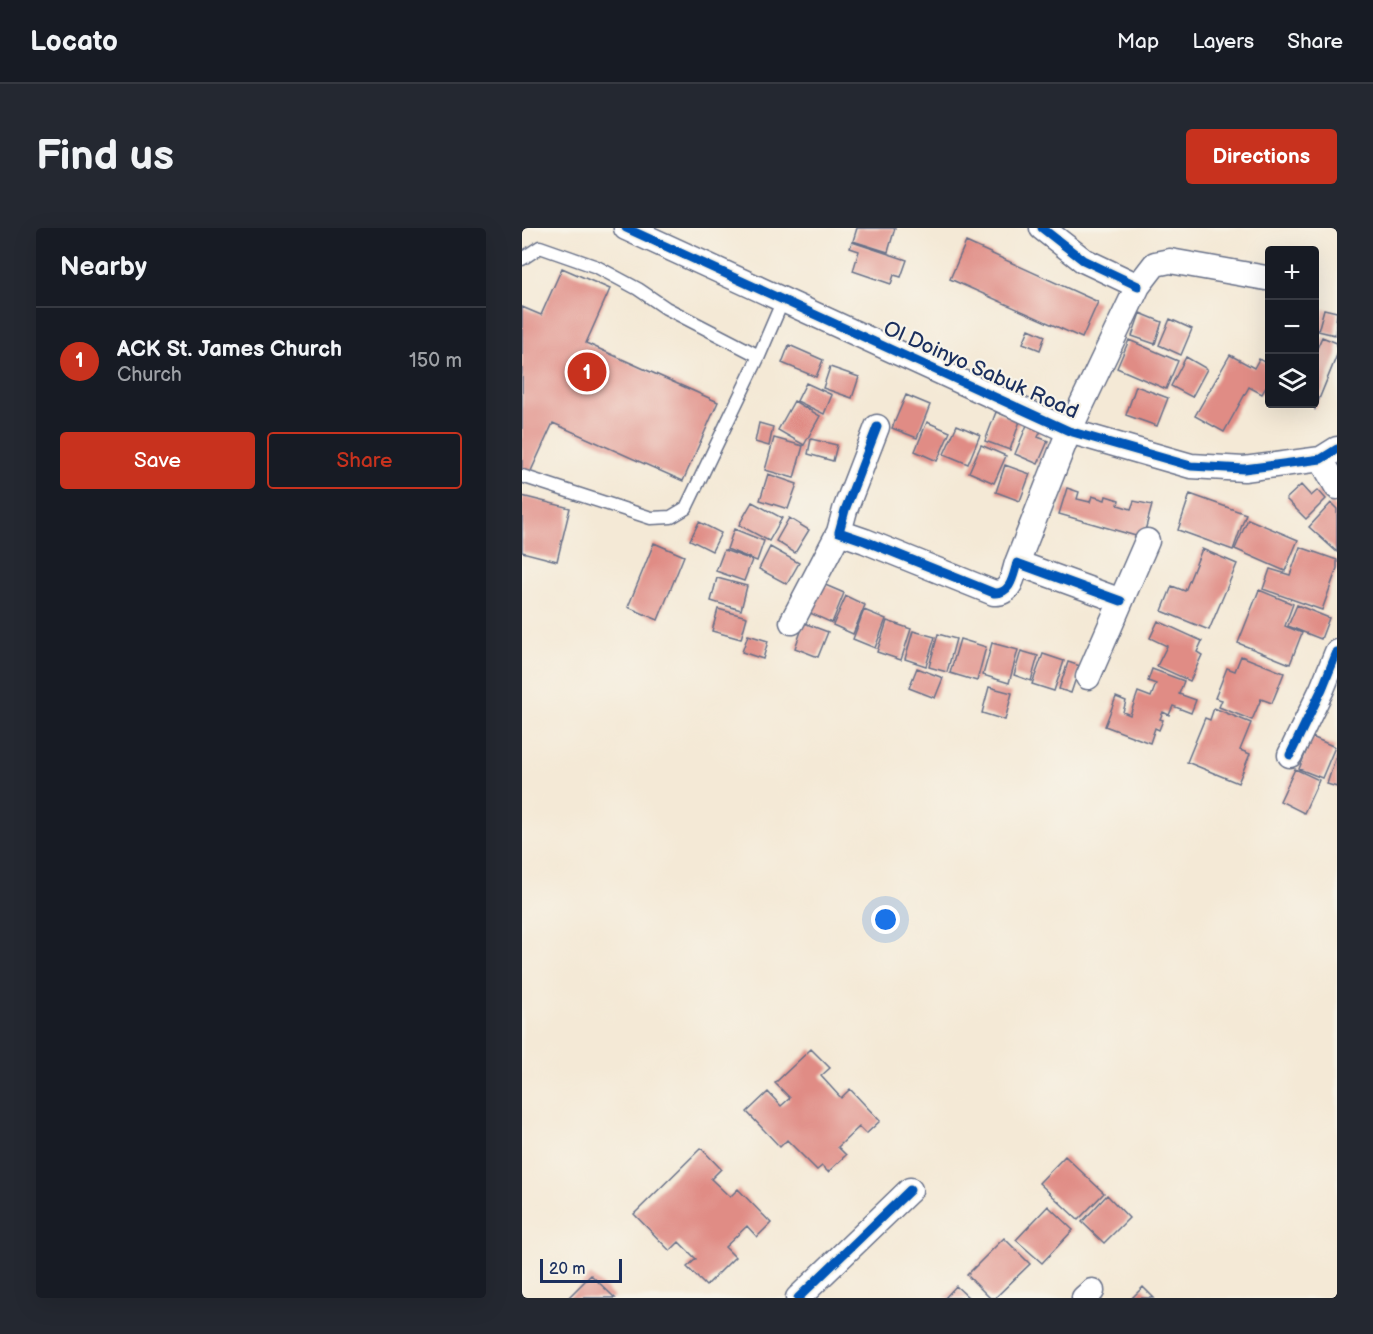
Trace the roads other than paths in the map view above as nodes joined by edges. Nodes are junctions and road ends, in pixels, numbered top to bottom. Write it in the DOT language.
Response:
graph roads {
  1 [pos="1042,228"];
  2 [pos="633,229"];
  3 [pos="522,259"];
  4 [pos="1265,278"];
  5 [pos="1138,286"];
  6 [pos="783,300"];
  7 [pos="759,356"];
  8 [pos="877,427"];
  9 [pos="1069,431"];
  10 [pos="1329,454"];
  11 [pos="522,476"];
  12 [pos="1337,487"];
  13 [pos="839,532"];
  14 [pos="1147,542"];
  15 [pos="1017,563"];
  16 [pos="1121,601"];
  17 [pos="792,622"];
  18 [pos="1337,652"];
  19 [pos="1088,677"];
  20 [pos="1330,690"];
  21 [pos="1290,755"];
  22 [pos="910,1190"];
  23 [pos="798,1298"];
  1 -- 5 [label="street"];
  2 -- 6 [label="street, Ol Doinyo Sabuk Road"];
  3 -- 7 [label="lane"];
  4 -- 5 [label="street"];
  5 -- 9 [label="street"];
  6 -- 7 [label="lane"];
  6 -- 9 [label="street, Ol Doinyo Sabuk Road"];
  7 -- 11 [label="lane"];
  8 -- 13 [label="street"];
  9 -- 10 [label="street, Ol Doinyo Sabuk Road"];
  9 -- 15 [label="street"];
  10 -- 12 [label="street"];
  13 -- 15 [label="street"];
  13 -- 17 [label="street"];
  14 -- 16 [label="street"];
  15 -- 16 [label="street"];
  16 -- 19 [label="street"];
  18 -- 20 [label="street"];
  20 -- 21 [label="street"];
  22 -- 23 [label="street"];
}
